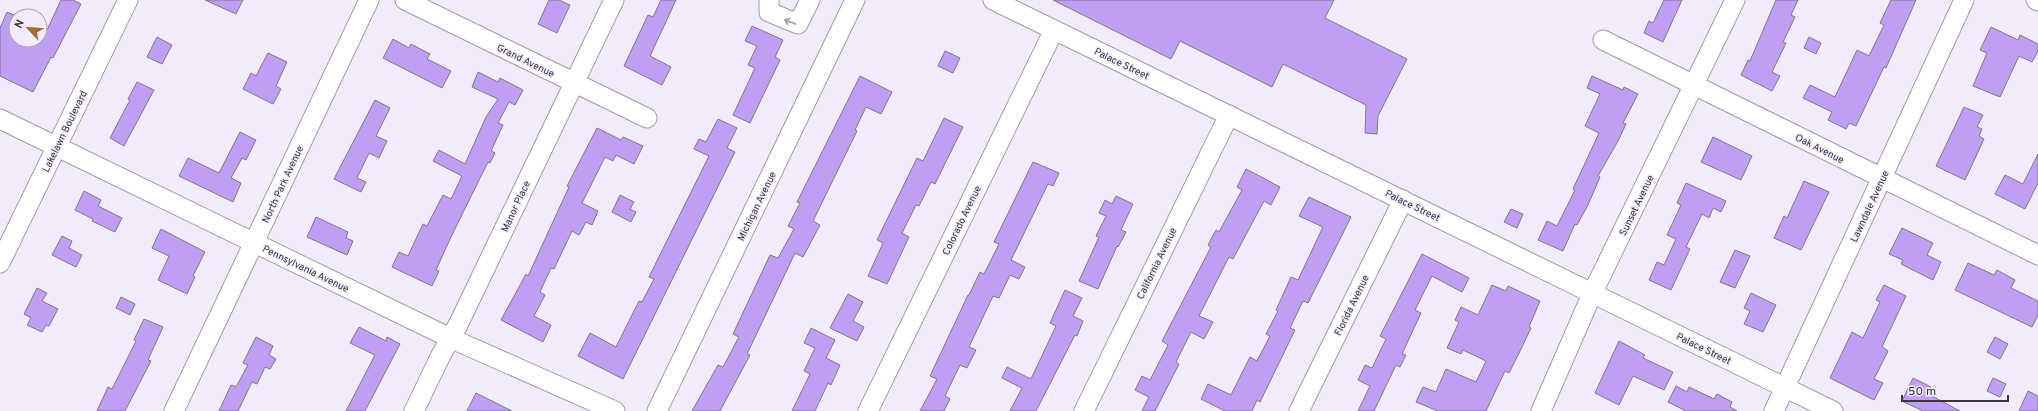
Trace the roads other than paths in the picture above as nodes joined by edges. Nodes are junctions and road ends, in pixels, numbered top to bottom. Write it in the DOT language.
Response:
graph roads {
  1 [pos="128,0"];
  2 [pos="369,0"];
  3 [pos="405,0"];
  4 [pos="614,0"];
  5 [pos="769,0"];
  6 [pos="810,0"];
  7 [pos="855,0"];
  8 [pos="993,0"];
  9 [pos="1735,0"];
  10 [pos="1964,0"];
  11 [pos="1054,30"];
  12 [pos="1603,40"];
  13 [pos="573,83"];
  14 [pos="1694,85"];
  15 [pos="1229,115"];
  16 [pos="647,118"];
  17 [pos="0,119"];
  18 [pos="56,146"];
  19 [pos="1881,179"];
  20 [pos="1403,200"];
  21 [pos="255,243"];
  22 [pos="2038,255"];
  23 [pos="0,263"];
  24 [pos="1592,294"];
  25 [pos="450,338"];
  26 [pos="1784,387"];
  27 [pos="174,411"];
  28 [pos="414,411"];
  29 [pos="615,411"];
  30 [pos="657,411"];
  31 [pos="868,411"];
  32 [pos="1084,411"];
  33 [pos="1299,411"];
  34 [pos="1541,411"];
  35 [pos="1774,411"];
  36 [pos="1833,411"];
  1 -- 18 [label="street, Lakelawn Boulevard"];
  2 -- 21 [label="street, North Park Avenue"];
  3 -- 13 [label="street, Grand Avenue"];
  4 -- 13 [label="street, Manor Place"];
  6 -- 5 [label="street, one-way"];
  7 -- 30 [label="street, Michigan Avenue"];
  8 -- 11 [label="street, Palace Street"];
  9 -- 14 [label="street, Sunset Avenue"];
  10 -- 19 [label="street, Lawndale Avenue"];
  11 -- 15 [label="street, Palace Street"];
  11 -- 31 [label="street, Colorado Avenue"];
  12 -- 14 [label="street, Oak Avenue"];
  13 -- 16 [label="street, Grand Avenue"];
  13 -- 25 [label="street, Manor Place"];
  14 -- 19 [label="street, Oak Avenue"];
  14 -- 24 [label="street, Sunset Avenue"];
  15 -- 20 [label="street, Palace Street"];
  15 -- 32 [label="street, California Avenue"];
  17 -- 18 [label="street, Pennsylvania Avenue"];
  18 -- 21 [label="street, Pennsylvania Avenue"];
  18 -- 23 [label="street, Lakelawn Boulevard"];
  19 -- 22 [label="street, Oak Avenue"];
  19 -- 26 [label="street, Lawndale Avenue"];
  20 -- 24 [label="street, Palace Street"];
  20 -- 33 [label="street, Florida Avenue"];
  21 -- 25 [label="street, Pennsylvania Avenue"];
  21 -- 27 [label="street, North Park Avenue"];
  24 -- 26 [label="street, Palace Street"];
  24 -- 34 [label="street, Sunset Avenue"];
  25 -- 28 [label="street, Manor Place"];
  25 -- 29 [label="street, Pennsylvania Avenue"];
  26 -- 35 [label="street, Lawndale Avenue"];
  26 -- 36 [label="street, Palace Street"];
}
